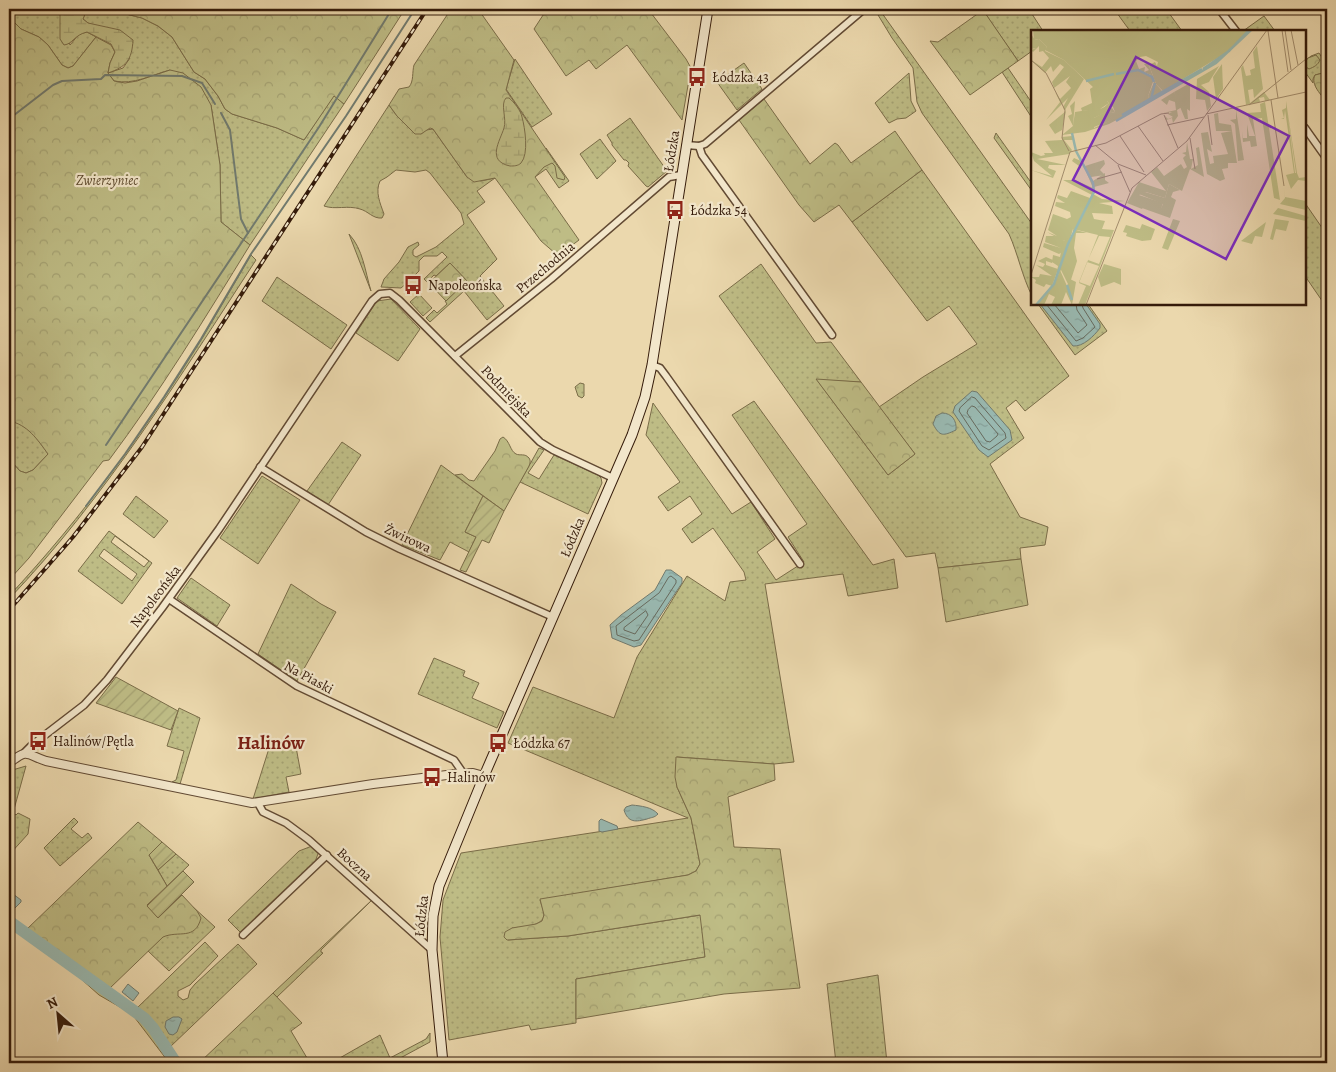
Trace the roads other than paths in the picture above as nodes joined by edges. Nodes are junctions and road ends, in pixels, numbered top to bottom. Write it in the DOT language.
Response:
graph roads {
  1 [pos="708,9"];
  2 [pos="864,9"];
  3 [pos="1220,9"];
  4 [pos="1235,30"];
  5 [pos="1306,129"];
  6 [pos="686,145"];
  7 [pos="700,146"];
  8 [pos="1327,159"];
  9 [pos="681,175"];
  10 [pos="399,300"];
  11 [pos="832,335"];
  12 [pos="455,356"];
  13 [pos="652,364"];
  14 [pos="260,467"];
  15 [pos="613,478"];
  16 [pos="800,564"];
  17 [pos="168,599"];
  18 [pos="553,617"];
  19 [pos="38,741"];
  20 [pos="24,753"];
  21 [pos="35,755"];
  22 [pos="9,763"];
  23 [pos="459,774"];
  24 [pos="484,776"];
  25 [pos="258,803"];
  26 [pos="326,855"];
  27 [pos="243,935"];
  28 [pos="432,950"];
  29 [pos="443,1063"];
  1 -- 6 [label="main road, Łódzka"];
  2 -- 7 [label="street"];
  3 -- 4 [label="street"];
  5 -- 8 [label="street"];
  6 -- 7 [label="street"];
  6 -- 9 [label="main road, Łódzka"];
  7 -- 11 [label="street"];
  9 -- 12 [label="street, Przechodnia"];
  9 -- 13 [label="main road, Łódzka"];
  10 -- 12 [label="street, Podmiejska"];
  10 -- 14 [label="street, Napoleońska"];
  12 -- 15 [label="street, Podmiejska"];
  13 -- 15 [label="main road, Łódzka"];
  13 -- 16 [label="street"];
  14 -- 17 [label="street, Napoleońska"];
  14 -- 18 [label="street, Żwirowa"];
  15 -- 18 [label="main road, Łódzka"];
  17 -- 19 [label="street, Napoleońska"];
  17 -- 23 [label="street, Na Piaski"];
  18 -- 24 [label="main road, Łódzka"];
  19 -- 20 [label="street, Napoleońska"];
  19 -- 21 [label="street"];
  20 -- 21 [label="street"];
  20 -- 22 [label="street, Napoleońska"];
  21 -- 25 [label="street"];
  23 -- 24 [label="street"];
  23 -- 25 [label="street"];
  24 -- 28 [label="main road, Łódzka"];
  25 -- 26 [label="street, Boczna"];
  26 -- 27 [label="street"];
  26 -- 28 [label="street, Boczna"];
  28 -- 29 [label="main road, Łódzka"];
}
